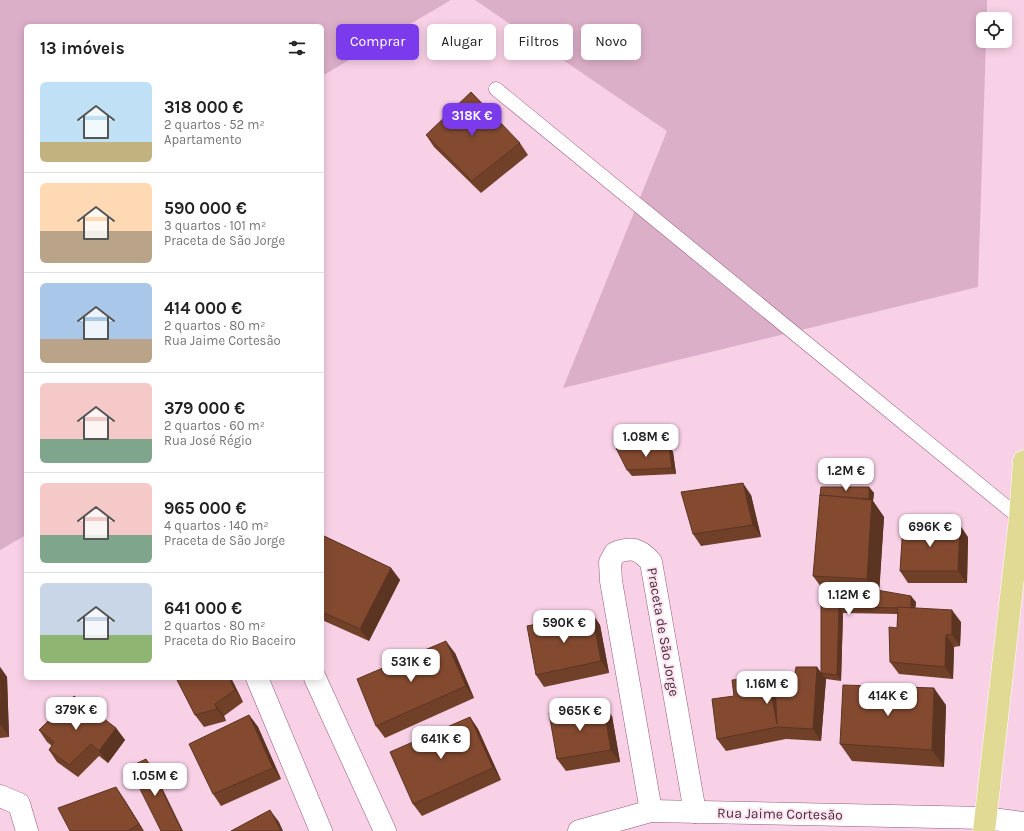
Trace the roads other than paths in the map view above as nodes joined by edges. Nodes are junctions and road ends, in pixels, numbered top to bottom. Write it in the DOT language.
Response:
graph roads {
  1 [pos="496,89"];
  2 [pos="1024,461"];
  3 [pos="1020,518"];
  4 [pos="258,680"];
  5 [pos="316,680"];
  6 [pos="0,796"];
  7 [pos="651,811"];
  8 [pos="695,812"];
  9 [pos="1024,823"];
  10 [pos="984,825"];
  11 [pos="27,831"];
  12 [pos="321,831"];
  13 [pos="385,831"];
  14 [pos="578,831"];
  1 -- 3 [label="lane"];
  2 -- 3 [label="main road"];
  3 -- 10 [label="main road"];
  4 -- 12 [label="street"];
  5 -- 13 [label="street"];
  6 -- 11 [label="street"];
  7 -- 8 [label="street, Rua Jaime Cortesão"];
  7 -- 8 [label="street, Praceta de São Jorge"];
  7 -- 14 [label="street, Rua Jaime Cortesão"];
  8 -- 10 [label="street, Rua Jaime Cortesão"];
  9 -- 10 [label="street, Rua Jaime Cortesão"];
}
